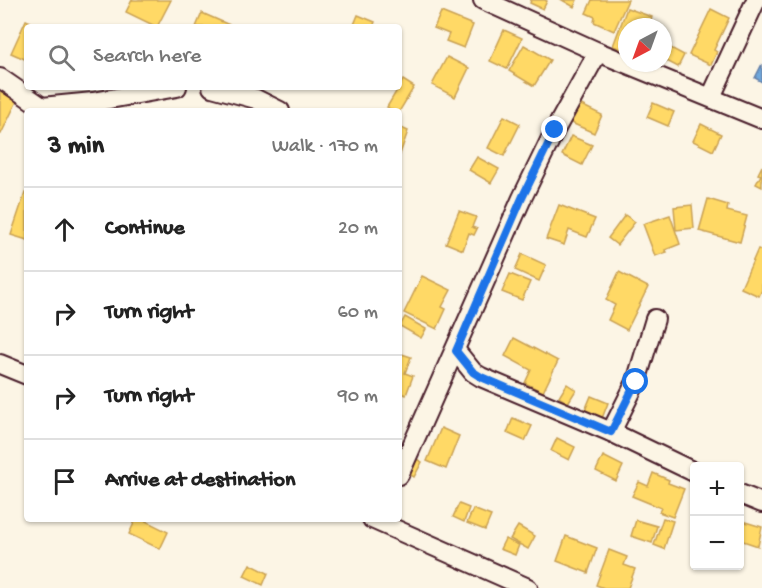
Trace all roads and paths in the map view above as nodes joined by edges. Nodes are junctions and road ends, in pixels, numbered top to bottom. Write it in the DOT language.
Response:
graph roads {
  1 [pos="483,0"];
  2 [pos="756,0"];
  3 [pos="598,52"];
  4 [pos="0,78"];
  5 [pos="160,90"];
  6 [pos="223,90"];
  7 [pos="711,97"];
  8 [pos="42,108"];
  9 [pos="50,108"];
  10 [pos="274,108"];
  11 [pos="762,119"];
  12 [pos="655,319"];
  13 [pos="456,351"];
  14 [pos="0,364"];
  15 [pos="24,374"];
  16 [pos="611,432"];
  17 [pos="402,468"];
  18 [pos="690,470"];
  19 [pos="744,496"];
  20 [pos="762,503"];
  21 [pos="380,522"];
  22 [pos="528,588"];
  1 -- 3 [label="street"];
  2 -- 7 [label="street"];
  3 -- 7 [label="street"];
  3 -- 13 [label="street"];
  4 -- 8 [label="street"];
  5 -- 9 [label="street"];
  6 -- 10 [label="street"];
  7 -- 11 [label="street"];
  12 -- 16 [label="street"];
  13 -- 16 [label="street"];
  13 -- 17 [label="street"];
  14 -- 15 [label="street"];
  16 -- 18 [label="street"];
  19 -- 20 [label="street"];
  21 -- 22 [label="street"];
}
